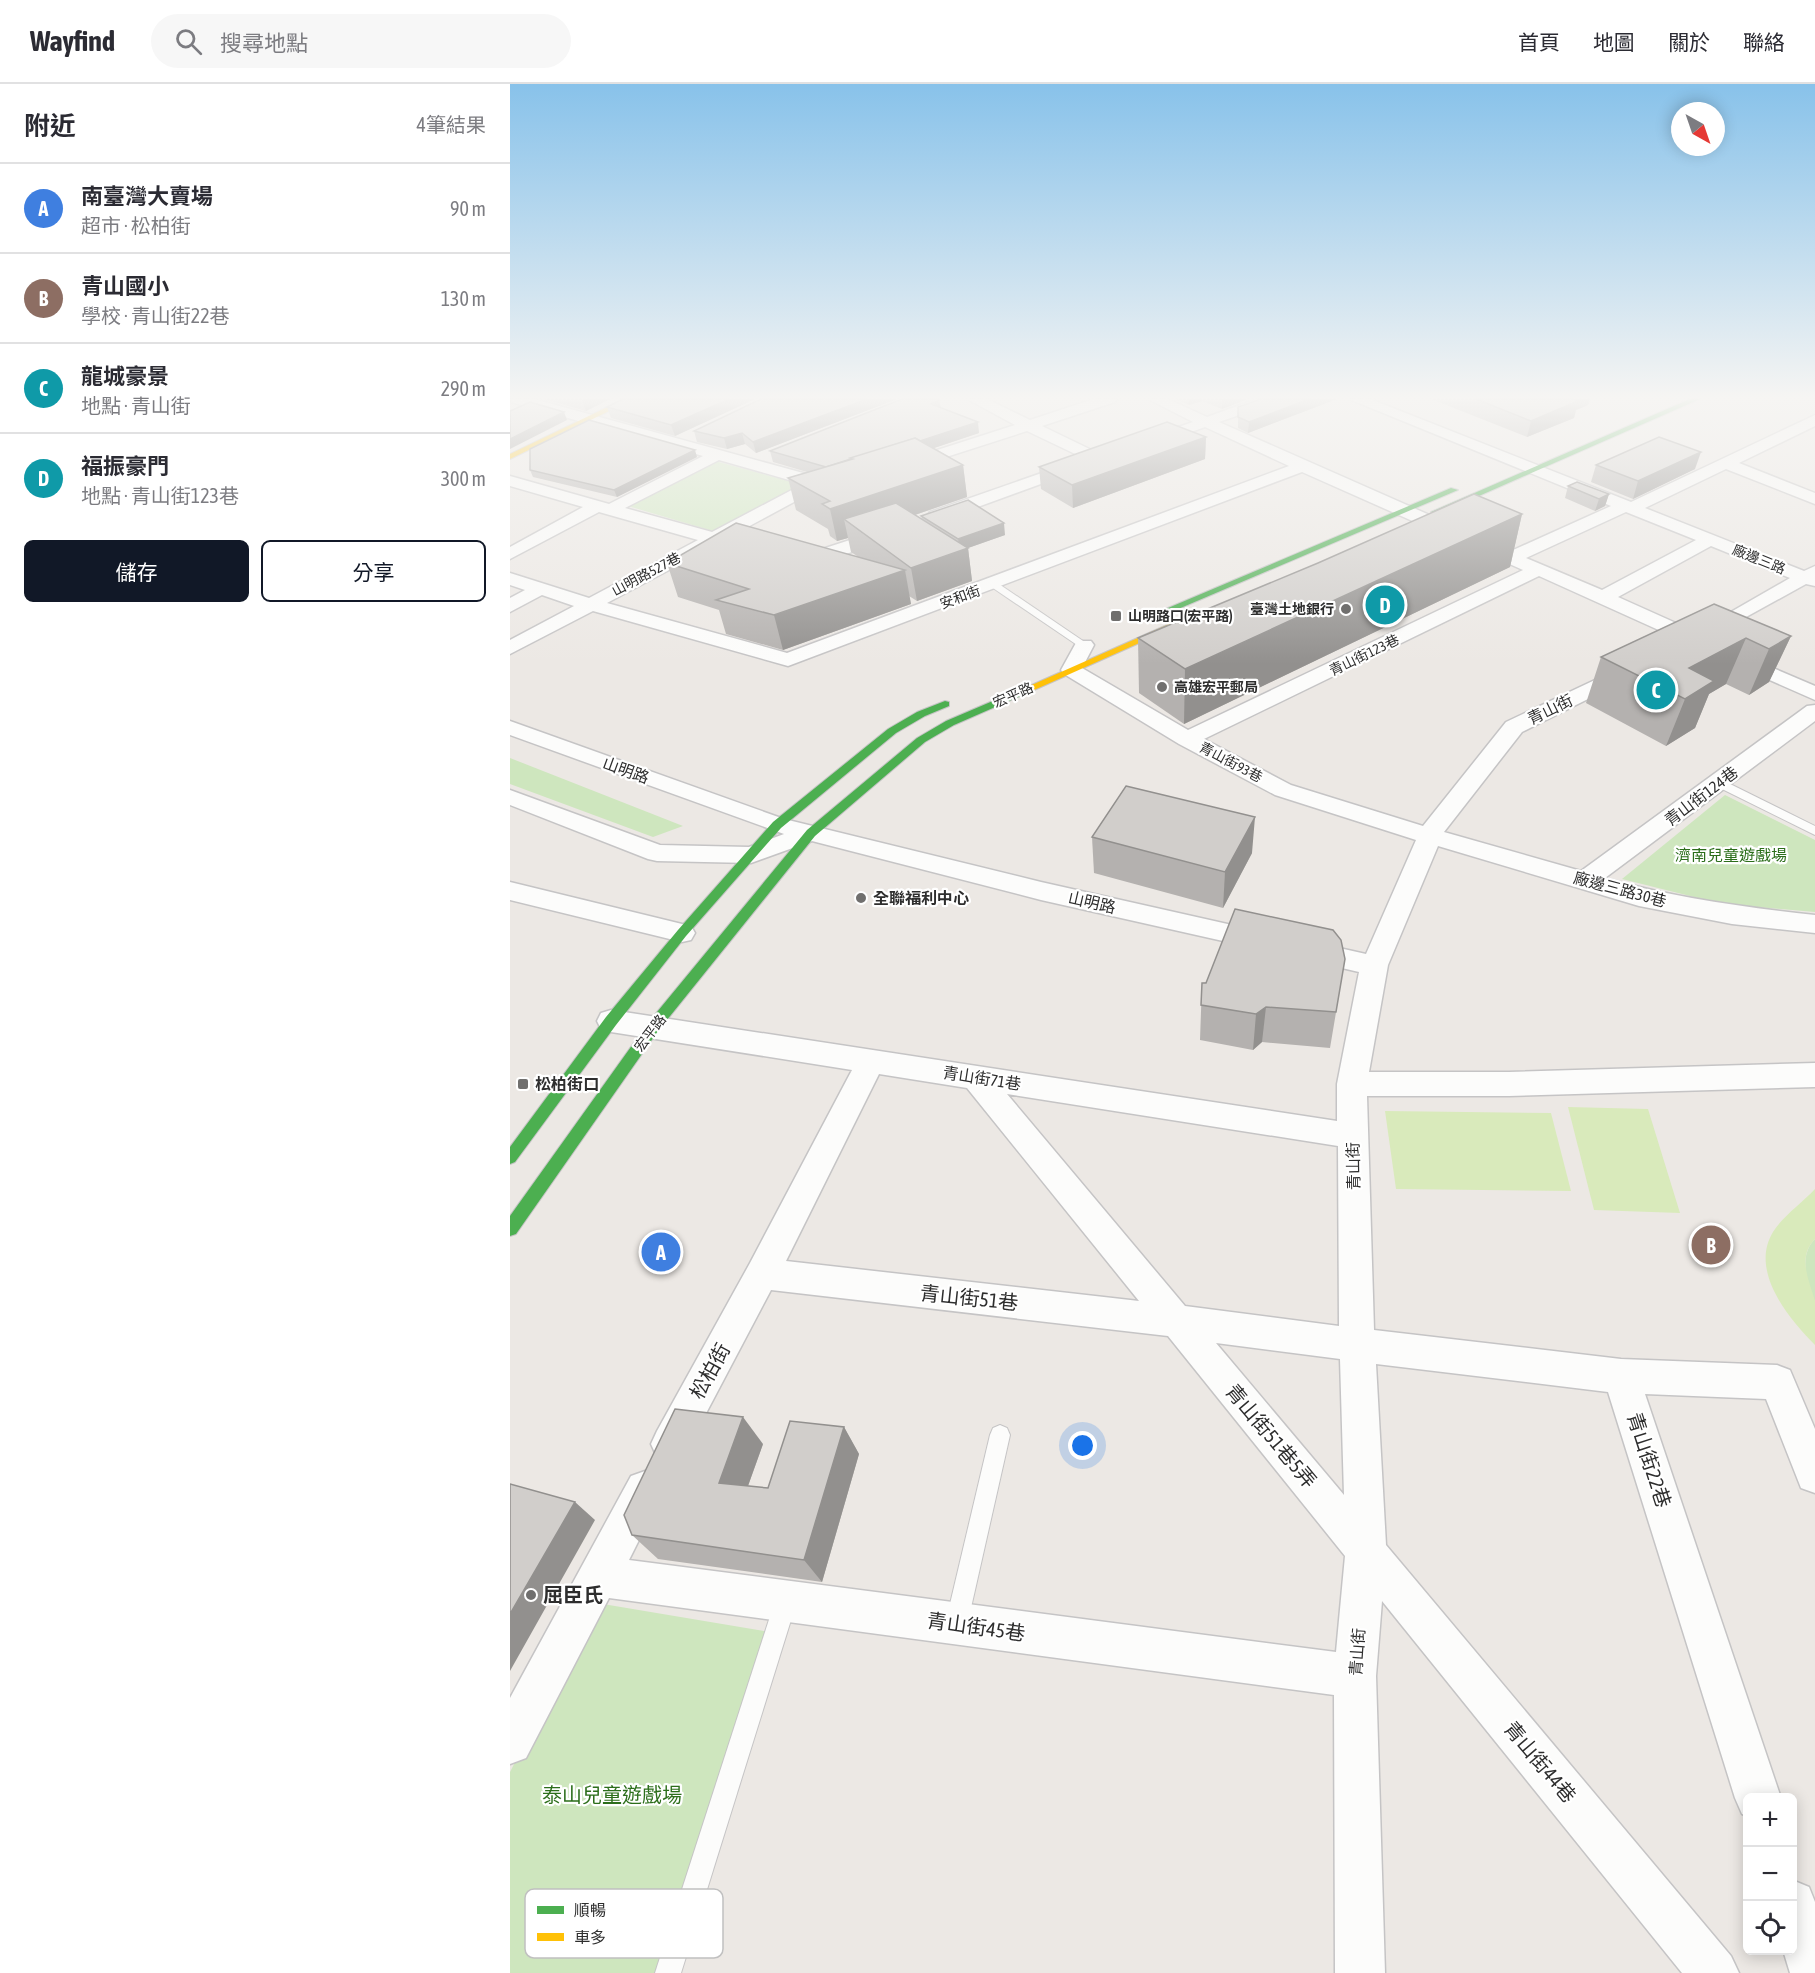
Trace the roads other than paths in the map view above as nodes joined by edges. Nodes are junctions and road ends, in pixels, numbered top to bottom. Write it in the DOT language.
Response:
graph roads {
  1 [pos="531,487"];
  2 [pos="648,487"];
  3 [pos="807,487"];
  4 [pos="1018,487"];
  5 [pos="1247,487"];
  6 [pos="1350,487"];
  7 [pos="1468,487"];
  8 [pos="1488,487"];
  9 [pos="1579,487"];
  10 [pos="1673,487"];
  11 [pos="1786,487"];
  12 [pos="1815,499"];
  13 [pos="1629,507"];
  14 [pos="604,508"];
  15 [pos="1411,515"];
  16 [pos="711,539"];
  17 [pos="1711,539"];
  18 [pos="1354,547"];
  19 [pos="510,554"];
  20 [pos="1511,558"];
  21 [pos="1539,569"];
  22 [pos="974,572"];
  23 [pos="1811,577"];
  24 [pos="510,579"];
  25 [pos="993,584"];
  26 [pos="540,590"];
  27 [pos="1603,597"];
  28 [pos="588,604"];
  29 [pos="510,606"];
  30 [pos="1191,618"];
  31 [pos="1139,622"];
  32 [pos="1089,643"];
  33 [pos="1711,647"];
  34 [pos="510,648"];
  35 [pos="1067,662"];
  36 [pos="1815,694"];
  37 [pos="953,700"];
  38 [pos="1815,711"];
  39 [pos="510,728"];
  40 [pos="1187,739"];
  41 [pos="1718,782"];
  42 [pos="510,797"];
  43 [pos="777,825"];
  44 [pos="1815,831"];
  45 [pos="811,833"];
  46 [pos="1430,836"];
  47 [pos="751,855"];
  48 [pos="1586,880"];
  49 [pos="510,891"];
  50 [pos="1815,924"];
  51 [pos="682,933"];
  52 [pos="1374,965"];
  53 [pos="611,1021"];
  54 [pos="653,1027"];
  55 [pos="872,1061"];
  56 [pos="1815,1075"];
  57 [pos="975,1077"];
  58 [pos="1352,1084"];
  59 [pos="1352,1136"];
  60 [pos="510,1158"];
  61 [pos="510,1229"];
  62 [pos="762,1274"];
  63 [pos="1176,1321"];
  64 [pos="1357,1345"];
  65 [pos="1621,1376"];
  66 [pos="1000,1435"];
  67 [pos="1815,1474"];
  68 [pos="1366,1550"];
  69 [pos="598,1576"];
  70 [pos="786,1601"];
  71 [pos="957,1624"];
  72 [pos="1355,1676"];
  73 [pos="510,1742"];
  74 [pos="1757,1793"];
  75 [pos="695,1889"];
  76 [pos="1797,1919"];
  77 [pos="673,1958"];
  78 [pos="668,1973"];
  79 [pos="1360,1973"];
  80 [pos="1714,1973"];
  81 [pos="1815,1973"];
  1 -- 14 [label="street"];
  2 -- 14 [label="street"];
  3 -- 16 [label="street, 山明路527巷"];
  4 -- 16 [label="street"];
  5 -- 25 [label="street, 安和街"];
  6 -- 15 [label="street"];
  7 -- 15 [label="street"];
  8 -- 15 [label="street"];
  9 -- 13 [label="street, 廠邊三路"];
  10 -- 13 [label="street"];
  11 -- 12 [label="street"];
  13 -- 17 [label="street, 廠邊三路"];
  13 -- 20 [label="street"];
  14 -- 16 [label="street"];
  14 -- 19 [label="street"];
  15 -- 18 [label="street"];
  15 -- 20 [label="street"];
  15 -- 31 [label="street"];
  16 -- 28 [label="street, 山明路527巷"];
  17 -- 23 [label="street, 廠邊三路"];
  17 -- 27 [label="street"];
  20 -- 21 [label="street"];
  21 -- 27 [label="street"];
  21 -- 40 [label="street, 青山街123巷"];
  22 -- 25 [label="street"];
  23 -- 33 [label="street, 青山街"];
  24 -- 26 [label="street, 安和街"];
  25 -- 28 [label="street, 安和街"];
  25 -- 32 [label="lane"];
  26 -- 28 [label="street, 安和街"];
  26 -- 29 [label="street"];
  27 -- 33 [label="street"];
  28 -- 34 [label="street, 山明路527巷"];
  30 -- 35 [label="street, 宏平路"];
  32 -- 35 [label="street"];
  33 -- 36 [label="street"];
  33 -- 46 [label="street, 青山街"];
  35 -- 40 [label="street, 青山街93巷"];
  35 -- 45 [label="street, 宏平路"];
  37 -- 43 [label="street"];
  38 -- 41 [label="street, 青山街124巷"];
  39 -- 43 [label="street, 山明路"];
  40 -- 46 [label="street, 青山街93巷"];
  41 -- 44 [label="lane"];
  41 -- 48 [label="street, 青山街124巷"];
  42 -- 47 [label="street"];
  43 -- 45 [label="street, 山明路"];
  43 -- 47 [label="street"];
  45 -- 47 [label="street"];
  45 -- 52 [label="street, 山明路"];
  45 -- 54 [label="street, 宏平路"];
  46 -- 48 [label="street, 廠邊三路30巷"];
  46 -- 52 [label="street, 青山街"];
  47 -- 51 [label="street"];
  48 -- 50 [label="street, 廠邊三路30巷"];
  49 -- 51 [label="street"];
  51 -- 53 [label="street"];
  52 -- 58 [label="street, 青山街"];
  53 -- 54 [label="street, 青山街71巷"];
  53 -- 60 [label="street"];
  54 -- 55 [label="street, 青山街71巷"];
  54 -- 61 [label="street, 宏平路"];
  55 -- 57 [label="street, 青山街71巷"];
  55 -- 62 [label="street, 松柏街"];
  56 -- 58 [label="street"];
  57 -- 59 [label="street, 青山街71巷"];
  57 -- 63 [label="street"];
  58 -- 59 [label="street, 青山街"];
  59 -- 64 [label="street, 青山街"];
  62 -- 63 [label="street, 青山街51巷"];
  62 -- 69 [label="street, 松柏街"];
  63 -- 64 [label="street, 青山街51巷"];
  63 -- 68 [label="street, 青山街51巷5弄"];
  64 -- 65 [label="street"];
  64 -- 68 [label="street, 青山街"];
  65 -- 67 [label="street"];
  65 -- 74 [label="street, 青山街22巷"];
  66 -- 71 [label="lane"];
  68 -- 72 [label="street, 青山街"];
  68 -- 80 [label="street, 青山街44巷"];
  69 -- 70 [label="street, 青山街45巷"];
  69 -- 73 [label="street, 松柏街"];
  70 -- 71 [label="street, 青山街45巷"];
  70 -- 75 [label="lane"];
  71 -- 72 [label="street, 青山街45巷"];
  72 -- 79 [label="street, 青山街"];
  76 -- 81 [label="street"];
  77 -- 78 [label="lane"];
}
